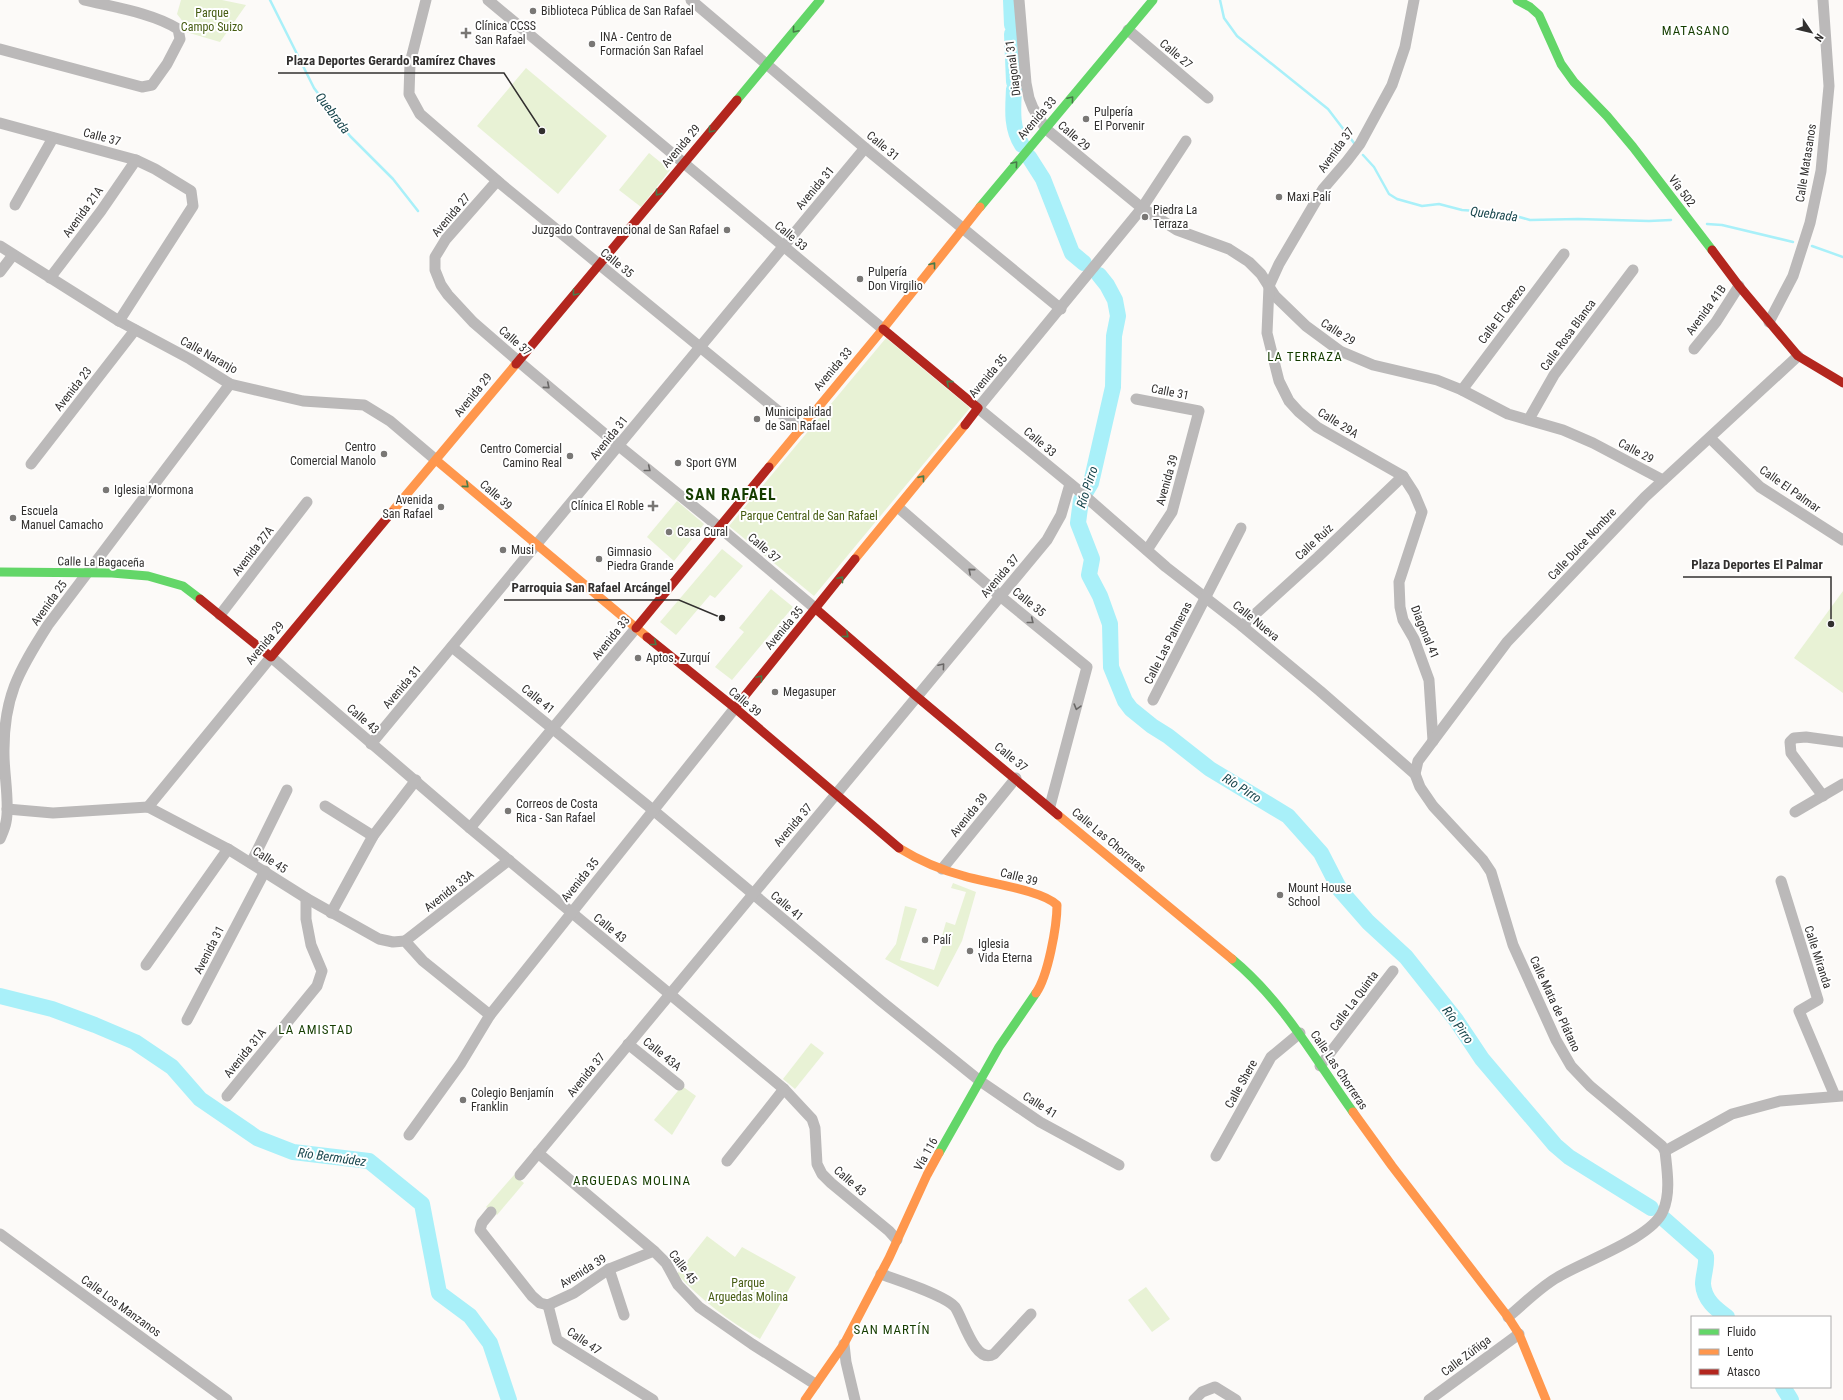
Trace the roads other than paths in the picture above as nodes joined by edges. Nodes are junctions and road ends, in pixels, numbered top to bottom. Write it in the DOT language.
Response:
graph roads {
  1 [pos="84,0"];
  2 [pos="426,0"];
  3 [pos="488,0"];
  4 [pos="691,0"];
  5 [pos="820,0"];
  6 [pos="1019,0"];
  7 [pos="1153,0"];
  8 [pos="1414,0"];
  9 [pos="1517,0"];
  10 [pos="1823,0"];
  11 [pos="1128,30"];
  12 [pos="0,49"];
  13 [pos="766,64"];
  14 [pos="1208,98"];
  15 [pos="0,123"];
  16 [pos="1046,129"];
  17 [pos="53,138"];
  18 [pos="1186,141"];
  19 [pos="865,148"];
  20 [pos="136,160"];
  21 [pos="683,162"];
  22 [pos="497,181"];
  23 [pos="15,205"];
  24 [pos="1142,208"];
  25 [pos="962,228"];
  26 [pos="0,246"];
  27 [pos="783,247"];
  28 [pos="1564,254"];
  29 [pos="13,255"];
  30 [pos="599,265"];
  31 [pos="435,270"];
  32 [pos="1633,270"];
  33 [pos="0,272"];
  34 [pos="50,278"];
  35 [pos="1269,286"];
  36 [pos="1739,286"];
  37 [pos="1061,309"];
  38 [pos="119,320"];
  39 [pos="1769,322"];
  40 [pos="883,329"];
  41 [pos="135,330"];
  42 [pos="700,346"];
  43 [pos="1694,349"];
  44 [pos="1798,356"];
  45 [pos="518,361"];
  46 [pos="230,384"];
  47 [pos="1843,384"];
  48 [pos="1462,390"];
  49 [pos="1136,399"];
  50 [pos="978,408"];
  51 [pos="1199,411"];
  52 [pos="1529,419"];
  53 [pos="800,429"];
  54 [pos="1710,438"];
  55 [pos="619,446"];
  56 [pos="436,460"];
  57 [pos="30,464"];
  58 [pos="1403,476"];
  59 [pos="1663,480"];
  60 [pos="1074,487"];
  61 [pos="307,502"];
  62 [pos="899,508"];
  63 [pos="1422,512"];
  64 [pos="720,526"];
  65 [pos="1241,528"];
  66 [pos="1843,540"];
  67 [pos="537,546"];
  68 [pos="1147,550"];
  69 [pos="0,572"];
  70 [pos="88,573"];
  71 [pos="1000,596"];
  72 [pos="1205,597"];
  73 [pos="816,610"];
  74 [pos="220,615"];
  75 [pos="1242,626"];
  76 [pos="636,628"];
  77 [pos="452,647"];
  78 [pos="271,657"];
  79 [pos="916,696"];
  80 [pos="1154,700"];
  81 [pos="735,708"];
  82 [pos="553,728"];
  83 [pos="1433,741"];
  84 [pos="1843,742"];
  85 [pos="371,744"];
  86 [pos="1415,774"];
  87 [pos="1016,778"];
  88 [pos="416,780"];
  89 [pos="1843,784"];
  90 [pos="287,790"];
  91 [pos="835,795"];
  92 [pos="1823,796"];
  93 [pos="325,806"];
  94 [pos="1050,806"];
  95 [pos="148,807"];
  96 [pos="7,809"];
  97 [pos="653,810"];
  98 [pos="1795,812"];
  99 [pos="470,828"];
  100 [pos="373,836"];
  101 [pos="0,839"];
  102 [pos="228,849"];
  103 [pos="509,860"];
  104 [pos="251,863"];
  105 [pos="942,869"];
  106 [pos="265,871"];
  107 [pos="1780,881"];
  108 [pos="753,894"];
  109 [pos="306,898"];
  110 [pos="570,912"];
  111 [pos="331,913"];
  112 [pos="1058,916"];
  113 [pos="405,941"];
  114 [pos="146,965"];
  115 [pos="1393,971"];
  116 [pos="669,994"];
  117 [pos="490,1015"];
  118 [pos="188,1020"];
  119 [pos="1300,1033"];
  120 [pos="628,1044"];
  121 [pos="1320,1066"];
  122 [pos="980,1081"];
  123 [pos="679,1085"];
  124 [pos="784,1089"];
  125 [pos="227,1096"];
  126 [pos="1839,1096"];
  127 [pos="409,1135"];
  128 [pos="1665,1151"];
  129 [pos="538,1154"];
  130 [pos="1216,1156"];
  131 [pos="727,1161"];
  132 [pos="1119,1165"];
  133 [pos="520,1175"];
  134 [pos="491,1212"];
  135 [pos="0,1234"];
  136 [pos="897,1240"];
  137 [pos="654,1251"];
  138 [pos="609,1269"];
  139 [pos="881,1274"];
  140 [pos="548,1305"];
  141 [pos="1032,1314"];
  142 [pos="624,1315"];
  143 [pos="1508,1317"];
  144 [pos="1519,1334"];
  145 [pos="844,1344"];
  146 [pos="815,1384"];
  147 [pos="227,1400"];
  148 [pos="653,1400"];
  149 [pos="805,1400"];
  150 [pos="855,1400"];
  151 [pos="1194,1400"];
  152 [pos="1236,1400"];
  153 [pos="1429,1400"];
  154 [pos="1546,1400"];
  1 -- 12 [label="street"];
  2 -- 22 [label="street, Calle 35"];
  3 -- 21 [label="street, Calle 33"];
  4 -- 13 [label="street, Calle 31"];
  5 -- 13 [label="main road, Avenida 29, one-way"];
  6 -- 16 [label="street, Diagonal 31"];
  7 -- 11 [label="main road, Avenida 33"];
  8 -- 35 [label="street, Avenida 37"];
  9 -- 36 [label="main road, Vía 502"];
  10 -- 39 [label="street, Calle Matasanos"];
  11 -- 14 [label="street, Calle 27"];
  16 -- 11 [label="main road, Avenida 33, one-way"];
  13 -- 19 [label="street, Calle 31"];
  13 -- 21 [label="main road, Avenida 29, one-way"];
  15 -- 17 [label="street, Calle 37"];
  16 -- 24 [label="street, Calle 29"];
  25 -- 16 [label="main road, Avenida 33, one-way"];
  17 -- 20 [label="street, Calle 37"];
  17 -- 23 [label="street"];
  18 -- 24 [label="street, Avenida 35"];
  19 -- 25 [label="street, Calle 31"];
  19 -- 27 [label="street, Avenida 31"];
  20 -- 34 [label="street, Avenida 21A"];
  20 -- 38 [label="street, Calle 37"];
  21 -- 27 [label="street, Calle 33"];
  21 -- 30 [label="main road, Avenida 29, one-way"];
  22 -- 30 [label="street, Calle 35"];
  22 -- 31 [label="street, Avenida 27"];
  24 -- 35 [label="street, Calle 29"];
  24 -- 37 [label="street, Avenida 35"];
  25 -- 37 [label="street, Calle 31"];
  40 -- 25 [label="main road, Avenida 33, one-way"];
  26 -- 29 [label="street, Calle Naranjo"];
  27 -- 40 [label="street, Calle 33"];
  27 -- 42 [label="street, Avenida 31"];
  28 -- 48 [label="street, Calle El Cerezo"];
  29 -- 33 [label="street"];
  29 -- 34 [label="street, Calle Naranjo"];
  30 -- 42 [label="street, Calle 35"];
  30 -- 45 [label="main road, Avenida 29, one-way"];
  31 -- 45 [label="street, Calle 37"];
  32 -- 52 [label="street, Calle Rosa Blanca"];
  34 -- 38 [label="street, Calle Naranjo"];
  35 -- 48 [label="street, Calle 29"];
  35 -- 58 [label="street, Calle 29A"];
  36 -- 39 [label="main road, Vía 502"];
  36 -- 43 [label="street, Avenida 41B"];
  37 -- 50 [label="street, Avenida 35"];
  38 -- 41 [label="street, Calle Naranjo"];
  39 -- 44 [label="main road, Vía 502"];
  50 -- 40 [label="main road, Calle 33, one-way"];
  40 -- 53 [label="main road, Avenida 33"];
  41 -- 46 [label="street, Calle Naranjo"];
  41 -- 57 [label="street, Avenida 23"];
  42 -- 53 [label="street, Calle 35"];
  42 -- 55 [label="street, Avenida 31"];
  44 -- 47 [label="main road, Vía 502"];
  44 -- 54 [label="street, Calle Dulce Nombre"];
  45 -- 55 [label="street, Calle 37, one-way"];
  45 -- 56 [label="main road, Avenida 29"];
  46 -- 56 [label="street, Calle Naranjo"];
  46 -- 70 [label="street, Avenida 25"];
  48 -- 52 [label="street, Calle 29"];
  49 -- 51 [label="street, Calle 31"];
  50 -- 60 [label="street, Calle 33"];
  62 -- 50 [label="main road, Avenida 35, one-way"];
  51 -- 68 [label="street, Avenida 39"];
  52 -- 59 [label="street, Calle 29"];
  53 -- 64 [label="main road, Avenida 33"];
  54 -- 59 [label="street, Calle Dulce Nombre"];
  54 -- 66 [label="street, Calle El Palmar"];
  55 -- 64 [label="street, Calle 37, one-way"];
  55 -- 67 [label="street, Avenida 31"];
  56 -- 67 [label="main road, Calle 39, one-way"];
  56 -- 78 [label="main road, Avenida 29"];
  58 -- 63 [label="street, Calle 29A"];
  58 -- 75 [label="street, Calle Ruíz"];
  59 -- 83 [label="street, Calle Dulce Nombre"];
  60 -- 68 [label="street, Calle Nueva"];
  60 -- 71 [label="street, Avenida 37"];
  61 -- 74 [label="street, Avenida 27A"];
  71 -- 62 [label="street, Calle 35, one-way"];
  73 -- 62 [label="main road, Avenida 35, one-way"];
  63 -- 83 [label="street, Diagonal 41"];
  64 -- 73 [label="street, Calle 37"];
  64 -- 76 [label="main road, Avenida 33"];
  65 -- 72 [label="street, Calle Las Palmeras"];
  67 -- 76 [label="main road, Calle 39"];
  67 -- 77 [label="street, Avenida 31"];
  68 -- 72 [label="street, Calle Nueva"];
  69 -- 70 [label="main road, Calle La Bagaceña"];
  70 -- 74 [label="main road, Calle La Bagaceña"];
  70 -- 96 [label="street, Avenida 25"];
  79 -- 71 [label="street, Avenida 37, one-way"];
  71 -- 94 [label="street, Calle 35, one-way"];
  72 -- 75 [label="street, Calle Nueva"];
  72 -- 80 [label="street, Calle Las Palmeras"];
  73 -- 79 [label="main road, Calle 37, one-way"];
  81 -- 73 [label="main road, Avenida 35, one-way"];
  74 -- 78 [label="main road, Calle La Bagaceña"];
  75 -- 86 [label="street, Calle Nueva"];
  76 -- 81 [label="main road, Calle 39, one-way"];
  76 -- 82 [label="street, Avenida 33"];
  77 -- 82 [label="street, Calle 41"];
  77 -- 85 [label="street, Avenida 31"];
  78 -- 85 [label="street, Calle 43"];
  78 -- 95 [label="street, Avenida 29"];
  79 -- 87 [label="main road, Calle 37"];
  79 -- 91 [label="street, Avenida 37"];
  81 -- 91 [label="main road, Calle 39"];
  81 -- 97 [label="street, Avenida 35"];
  82 -- 97 [label="street, Calle 41"];
  82 -- 99 [label="street, Avenida 33"];
  83 -- 86 [label="street, Calle Dulce Nombre"];
  84 -- 92 [label="street"];
  85 -- 88 [label="street, Calle 43"];
  86 -- 128 [label="street, Calle Mata de Plátano"];
  87 -- 94 [label="main road, Calle 37"];
  87 -- 105 [label="street, Avenida 39"];
  88 -- 99 [label="street, Calle 43"];
  88 -- 100 [label="street"];
  89 -- 92 [label="street"];
  90 -- 104 [label="street"];
  91 -- 105 [label="main road, Calle 39"];
  91 -- 108 [label="street, Avenida 37"];
  92 -- 98 [label="street"];
  93 -- 100 [label="street"];
  94 -- 119 [label="main road, Calle Las Chorreras"];
  95 -- 96 [label="street"];
  95 -- 102 [label="street, Calle 45"];
  96 -- 101 [label="street, Avenida 25"];
  97 -- 108 [label="street, Calle 41"];
  97 -- 110 [label="street, Avenida 35"];
  99 -- 103 [label="street, Calle 43"];
  100 -- 111 [label="street"];
  102 -- 104 [label="street, Calle 45"];
  102 -- 114 [label="street"];
  103 -- 110 [label="street, Calle 43"];
  103 -- 113 [label="street, Avenida 33A"];
  104 -- 106 [label="street, Calle 45"];
  105 -- 112 [label="main road, Calle 39"];
  106 -- 109 [label="street, Calle 45"];
  106 -- 118 [label="street, Avenida 31"];
  107 -- 126 [label="street, Calle Miranda"];
  108 -- 116 [label="street, Avenida 37"];
  108 -- 122 [label="street, Calle 41"];
  109 -- 111 [label="street, Calle 45"];
  109 -- 125 [label="street, Avenida 31A"];
  110 -- 116 [label="street, Calle 43"];
  110 -- 117 [label="street, Avenida 35"];
  111 -- 113 [label="street, Calle 45"];
  112 -- 122 [label="main road, Vía 116"];
  113 -- 117 [label="street"];
  115 -- 121 [label="street, Calle La Quinta"];
  116 -- 120 [label="street, Avenida 37"];
  116 -- 124 [label="street, Calle 43"];
  117 -- 127 [label="street, Avenida 35"];
  119 -- 121 [label="main road, Calle Las Chorreras"];
  119 -- 130 [label="street, Calle Shere"];
  120 -- 123 [label="street, Calle 43A"];
  120 -- 129 [label="street, Avenida 37"];
  121 -- 143 [label="main road, Calle Las Chorreras"];
  122 -- 132 [label="street, Calle 41"];
  122 -- 136 [label="main road, Vía 116"];
  124 -- 131 [label="street"];
  124 -- 136 [label="street, Calle 43"];
  126 -- 128 [label="street"];
  128 -- 143 [label="street"];
  129 -- 133 [label="street, Avenida 37"];
  129 -- 137 [label="street, Calle 45"];
  134 -- 140 [label="street"];
  135 -- 147 [label="street, Calle Los Manzanos"];
  136 -- 139 [label="main road, Vía 116"];
  137 -- 138 [label="street, Avenida 39"];
  137 -- 146 [label="street, Calle 45"];
  138 -- 140 [label="street, Avenida 39"];
  138 -- 142 [label="street"];
  139 -- 141 [label="street"];
  139 -- 145 [label="main road, Vía 116"];
  140 -- 148 [label="street, Calle 47"];
  143 -- 144 [label="main road, Calle Las Chorreras"];
  144 -- 153 [label="street, Calle Zúñiga"];
  144 -- 154 [label="main road, Calle Las Chorreras"];
  145 -- 146 [label="main road, Vía 116"];
  145 -- 150 [label="street"];
  146 -- 149 [label="main road, Vía 116"];
  151 -- 152 [label="street"];
}
